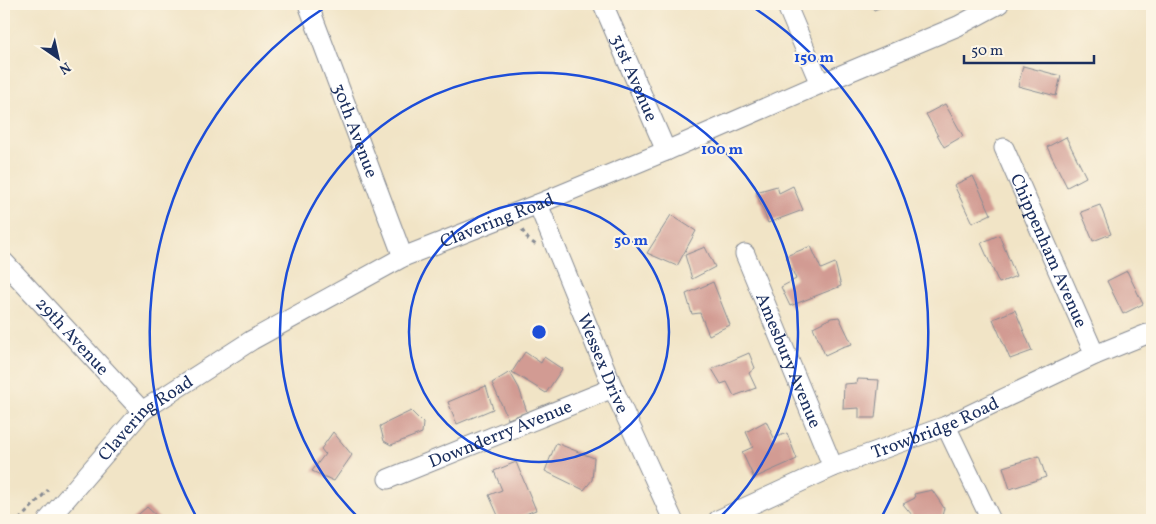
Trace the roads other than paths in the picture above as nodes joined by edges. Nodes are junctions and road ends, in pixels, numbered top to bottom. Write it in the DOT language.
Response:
graph roads {
  1 [pos="308,4"];
  2 [pos="603,4"];
  3 [pos="786,4"];
  4 [pos="999,4"];
  5 [pos="820,84"];
  6 [pos="1004,148"];
  7 [pos="666,151"];
  8 [pos="538,204"];
  9 [pos="745,254"];
  10 [pos="403,257"];
  11 [pos="4,262"];
  12 [pos="1152,332"];
  13 [pos="1095,355"];
  14 [pos="613,388"];
  15 [pos="142,411"];
  16 [pos="946,426"];
  17 [pos="833,467"];
  18 [pos="388,479"];
  19 [pos="49,520"];
  20 [pos="673,520"];
  21 [pos="718,520"];
  22 [pos="991,520"];
  1 -- 10 [label="street, 30th Avenue"];
  2 -- 7 [label="street, 31st Avenue"];
  3 -- 5 [label="street"];
  4 -- 5 [label="street, Clavering Road"];
  5 -- 7 [label="street, Clavering Road"];
  6 -- 13 [label="street, Chippenham Avenue"];
  7 -- 8 [label="street, Clavering Road"];
  8 -- 10 [label="street, Clavering Road"];
  8 -- 14 [label="street, Wessex Drive"];
  9 -- 17 [label="street, Amesbury Avenue"];
  10 -- 15 [label="street, Clavering Road"];
  11 -- 15 [label="street, 29th Avenue"];
  12 -- 13 [label="street, Trowbridge Road"];
  13 -- 16 [label="street, Trowbridge Road"];
  14 -- 18 [label="street, Downderry Avenue"];
  14 -- 20 [label="street, Wessex Drive"];
  15 -- 19 [label="street, Clavering Road"];
  16 -- 17 [label="street, Trowbridge Road"];
  16 -- 22 [label="street"];
  17 -- 21 [label="street, Trowbridge Road"];
}
